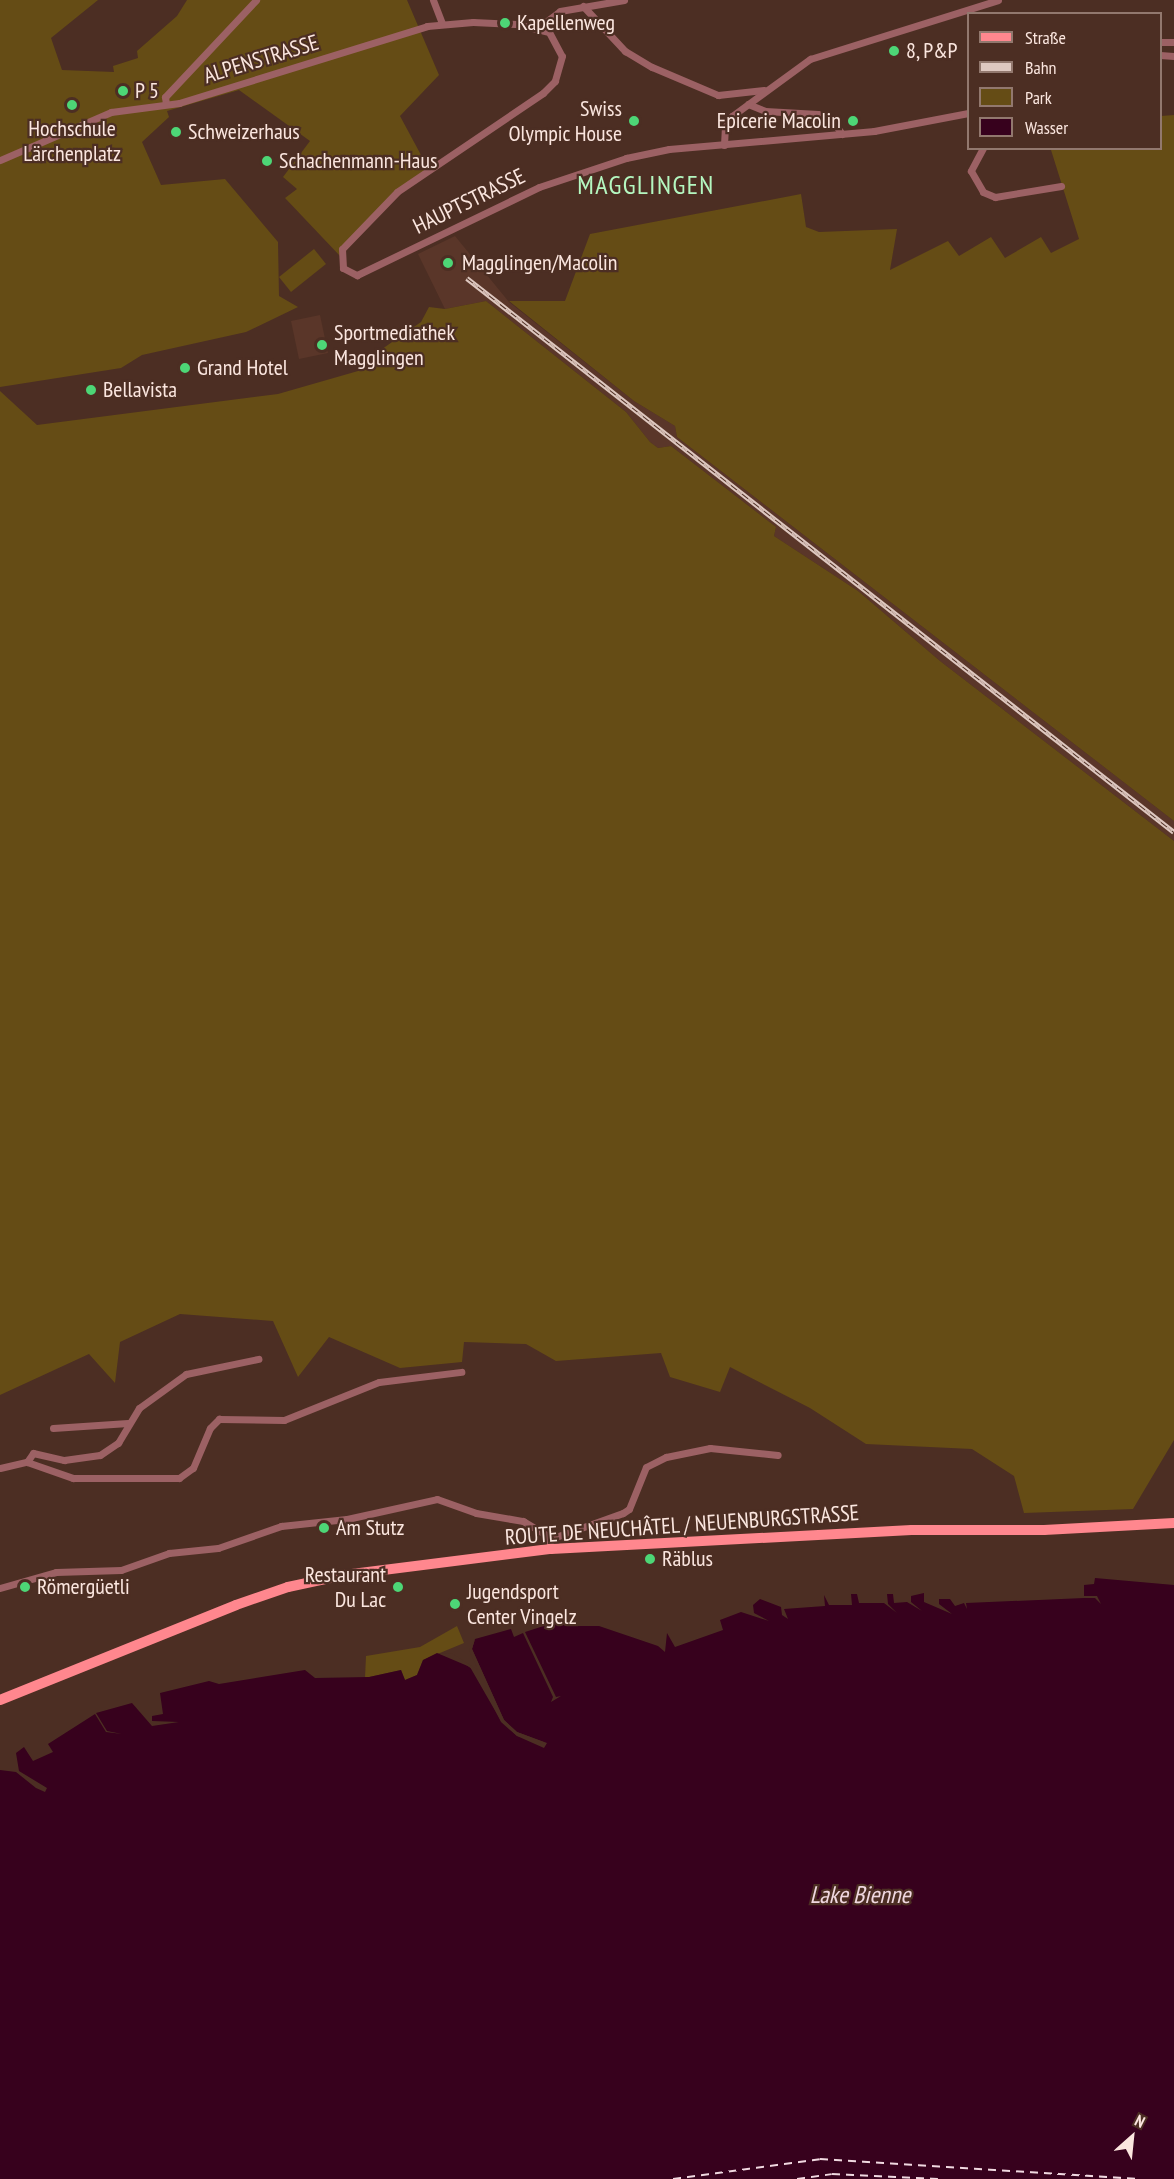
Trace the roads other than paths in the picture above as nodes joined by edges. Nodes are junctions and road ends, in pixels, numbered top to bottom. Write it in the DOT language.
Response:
graph roads {
  1 [pos="256,0"];
  2 [pos="433,0"];
  3 [pos="624,0"];
  4 [pos="998,0"];
  5 [pos="583,6"];
  6 [pos="442,23"];
  7 [pos="539,27"];
  8 [pos="764,90"];
  9 [pos="166,104"];
  10 [pos="748,104"];
  11 [pos="967,114"];
  12 [pos="842,134"];
  13 [pos="724,144"];
  14 [pos="982,150"];
  15 [pos="0,160"];
  16 [pos="1061,186"];
  17 [pos="258,1359"];
  18 [pos="461,1372"];
  19 [pos="128,1423"];
  20 [pos="53,1428"];
  21 [pos="778,1455"];
  22 [pos="27,1462"];
  23 [pos="0,1468"];
  24 [pos="1174,1523"];
  25 [pos="550,1544"];
  26 [pos="0,1588"];
  27 [pos="0,1700"];
  1 -- 9 [label="street"];
  2 -- 6 [label="street"];
  3 -- 5 [label="street"];
  4 -- 8 [label="street"];
  5 -- 7 [label="street"];
  5 -- 8 [label="street"];
  6 -- 7 [label="street, ALPENSTRASSE"];
  6 -- 9 [label="street, ALPENSTRASSE"];
  7 -- 13 [label="street, HAUPTSTRASSE"];
  8 -- 10 [label="street"];
  9 -- 15 [label="street, ALPENSTRASSE"];
  10 -- 12 [label="street"];
  10 -- 13 [label="street"];
  11 -- 12 [label="street, HAUPTSTRASSE"];
  12 -- 13 [label="street, HAUPTSTRASSE"];
  14 -- 16 [label="street"];
  17 -- 19 [label="street"];
  18 -- 22 [label="street"];
  19 -- 20 [label="street"];
  19 -- 22 [label="street"];
  21 -- 25 [label="street"];
  22 -- 23 [label="street"];
  24 -- 25 [label="main road, ROUTE DE NEUCHÂTEL / NEUENBURGSTRASSE"];
  25 -- 26 [label="street"];
  25 -- 27 [label="main road, ROUTE DE NEUCHÂTEL / NEUENBURGSTRASSE"];
}
